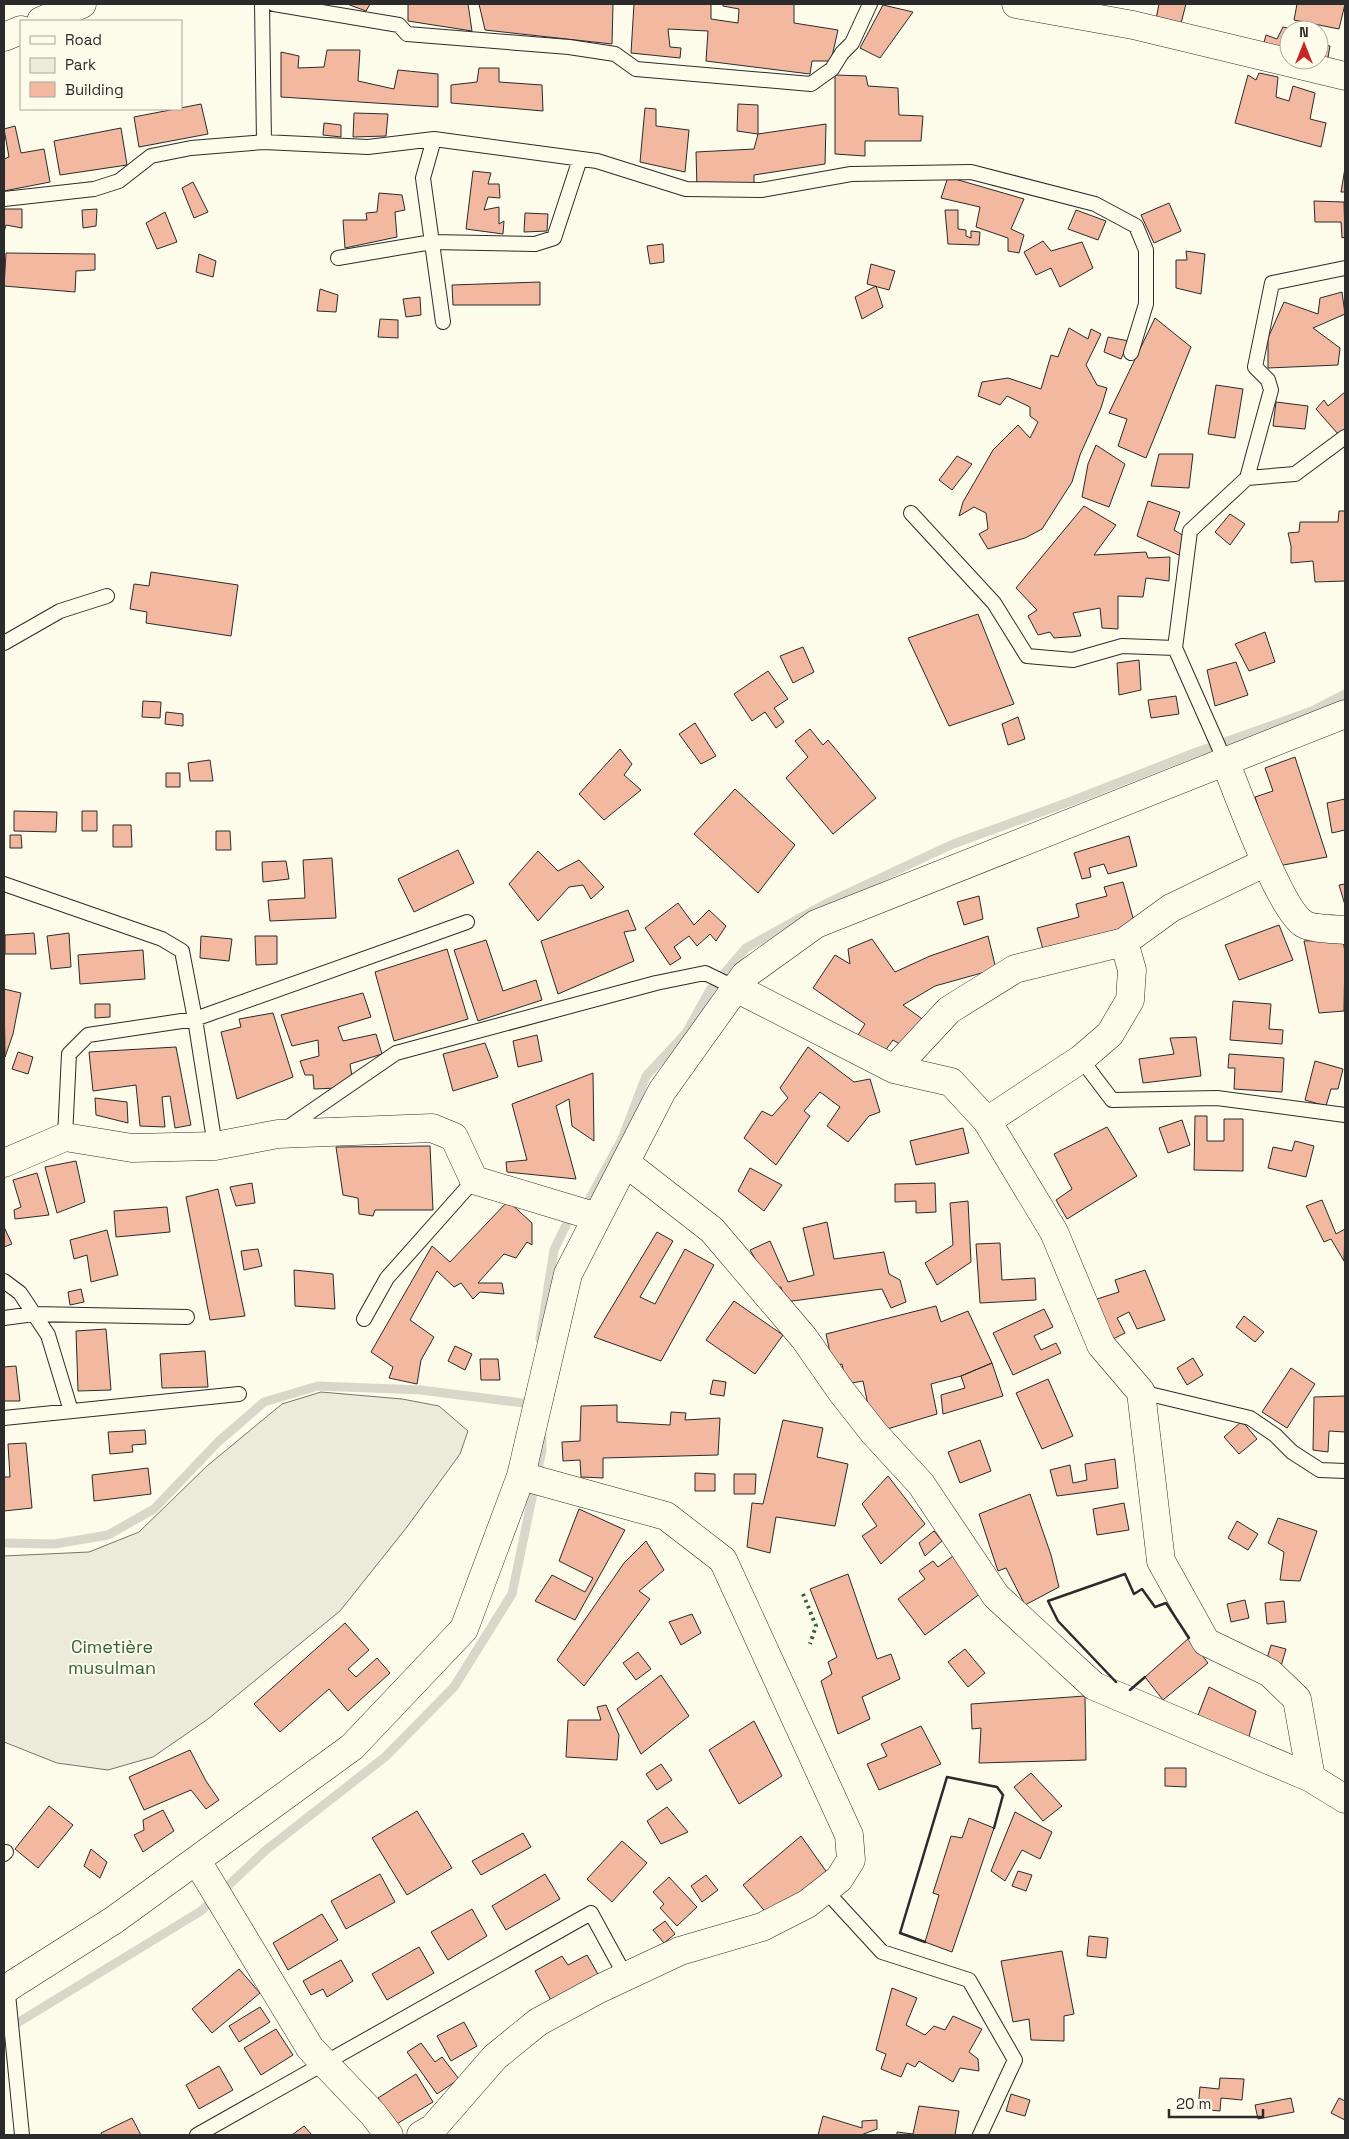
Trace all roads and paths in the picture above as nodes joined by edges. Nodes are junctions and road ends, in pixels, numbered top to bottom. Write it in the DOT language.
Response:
graph roads {
  1 [pos="82,4"];
  2 [pos="262,4"];
  3 [pos="274,4"];
  4 [pos="870,4"];
  5 [pos="1016,4"];
  6 [pos="43,20"];
  7 [pos="20,30"];
  8 [pos="4,37"];
  9 [pos="1345,76"];
  10 [pos="434,139"];
  11 [pos="264,142"];
  12 [pos="580,159"];
  13 [pos="4,199"];
  14 [pos="432,242"];
  15 [pos="338,258"];
  16 [pos="1345,268"];
  17 [pos="443,322"];
  18 [pos="1131,352"];
  19 [pos="1345,437"];
  20 [pos="1247,478"];
  21 [pos="911,513"];
  22 [pos="107,596"];
  23 [pos="4,643"];
  24 [pos="1175,648"];
  25 [pos="1345,714"];
  26 [pos="1225,761"];
  27 [pos="1266,862"];
  28 [pos="4,884"];
  29 [pos="467,922"];
  30 [pos="1345,930"];
  31 [pos="1124,942"];
  32 [pos="736,988"];
  33 [pos="195,1019"];
  34 [pos="1082,1059"];
  35 [pos="894,1069"];
  36 [pos="1345,1115"];
  37 [pos="987,1121"];
  38 [pos="278,1134"];
  39 [pos="65,1138"];
  40 [pos="215,1146"];
  41 [pos="4,1163"];
  42 [pos="626,1163"];
  43 [pos="474,1180"];
  44 [pos="598,1217"];
  45 [pos="4,1281"];
  46 [pos="34,1314"];
  47 [pos="187,1317"];
  48 [pos="4,1318"];
  49 [pos="364,1319"];
  50 [pos="1141,1392"];
  51 [pos="239,1394"];
  52 [pos="71,1410"];
  53 [pos="4,1418"];
  54 [pos="1345,1471"];
  55 [pos="521,1476"];
  56 [pos="1311,1778"];
  57 [pos="1345,1798"];
  58 [pos="197,1861"];
  59 [pos="825,1890"];
  60 [pos="626,1977"];
  61 [pos="5,1985"];
  62 [pos="325,2063"];
  63 [pos="22,2135"];
  64 [pos="197,2135"];
  65 [pos="389,2135"];
  66 [pos="421,2135"];
  67 [pos="980,2135"];
  1 -- 6 [label="street"];
  2 -- 11 [label="lane"];
  3 -- 4 [label="lane"];
  5 -- 9 [label="street"];
  7 -- 8 [label="street"];
  10 -- 11 [label="lane"];
  10 -- 12 [label="lane"];
  10 -- 14 [label="lane"];
  11 -- 13 [label="lane"];
  12 -- 14 [label="lane"];
  12 -- 18 [label="lane"];
  14 -- 15 [label="lane"];
  14 -- 17 [label="lane"];
  16 -- 20 [label="lane"];
  19 -- 20 [label="lane"];
  20 -- 24 [label="lane"];
  21 -- 24 [label="lane"];
  22 -- 23 [label="lane"];
  24 -- 26 [label="lane"];
  25 -- 26 [label="street"];
  26 -- 27 [label="street"];
  26 -- 32 [label="street"];
  27 -- 30 [label="street"];
  27 -- 31 [label="street"];
  28 -- 33 [label="lane"];
  29 -- 33 [label="lane"];
  31 -- 34 [label="street"];
  31 -- 35 [label="street"];
  32 -- 35 [label="street"];
  32 -- 38 [label="lane"];
  32 -- 42 [label="street"];
  33 -- 39 [label="lane"];
  33 -- 40 [label="lane"];
  34 -- 36 [label="lane"];
  34 -- 37 [label="street"];
  35 -- 37 [label="street"];
  37 -- 50 [label="street"];
  38 -- 40 [label="street"];
  38 -- 43 [label="street"];
  39 -- 40 [label="street"];
  39 -- 41 [label="street"];
  42 -- 44 [label="street"];
  42 -- 56 [label="street"];
  43 -- 44 [label="street"];
  43 -- 49 [label="lane"];
  44 -- 55 [label="street"];
  45 -- 46 [label="lane"];
  46 -- 47 [label="lane"];
  46 -- 48 [label="lane"];
  46 -- 52 [label="lane"];
  50 -- 54 [label="lane"];
  50 -- 56 [label="street"];
  51 -- 52 [label="lane"];
  52 -- 53 [label="lane"];
  55 -- 58 [label="street"];
  55 -- 59 [label="street"];
  56 -- 57 [label="street"];
  58 -- 61 [label="street"];
  58 -- 62 [label="street"];
  59 -- 60 [label="street"];
  59 -- 67 [label="lane"];
  60 -- 62 [label="lane"];
  60 -- 66 [label="street"];
  61 -- 63 [label="lane"];
  62 -- 64 [label="lane"];
  62 -- 65 [label="street"];
}
